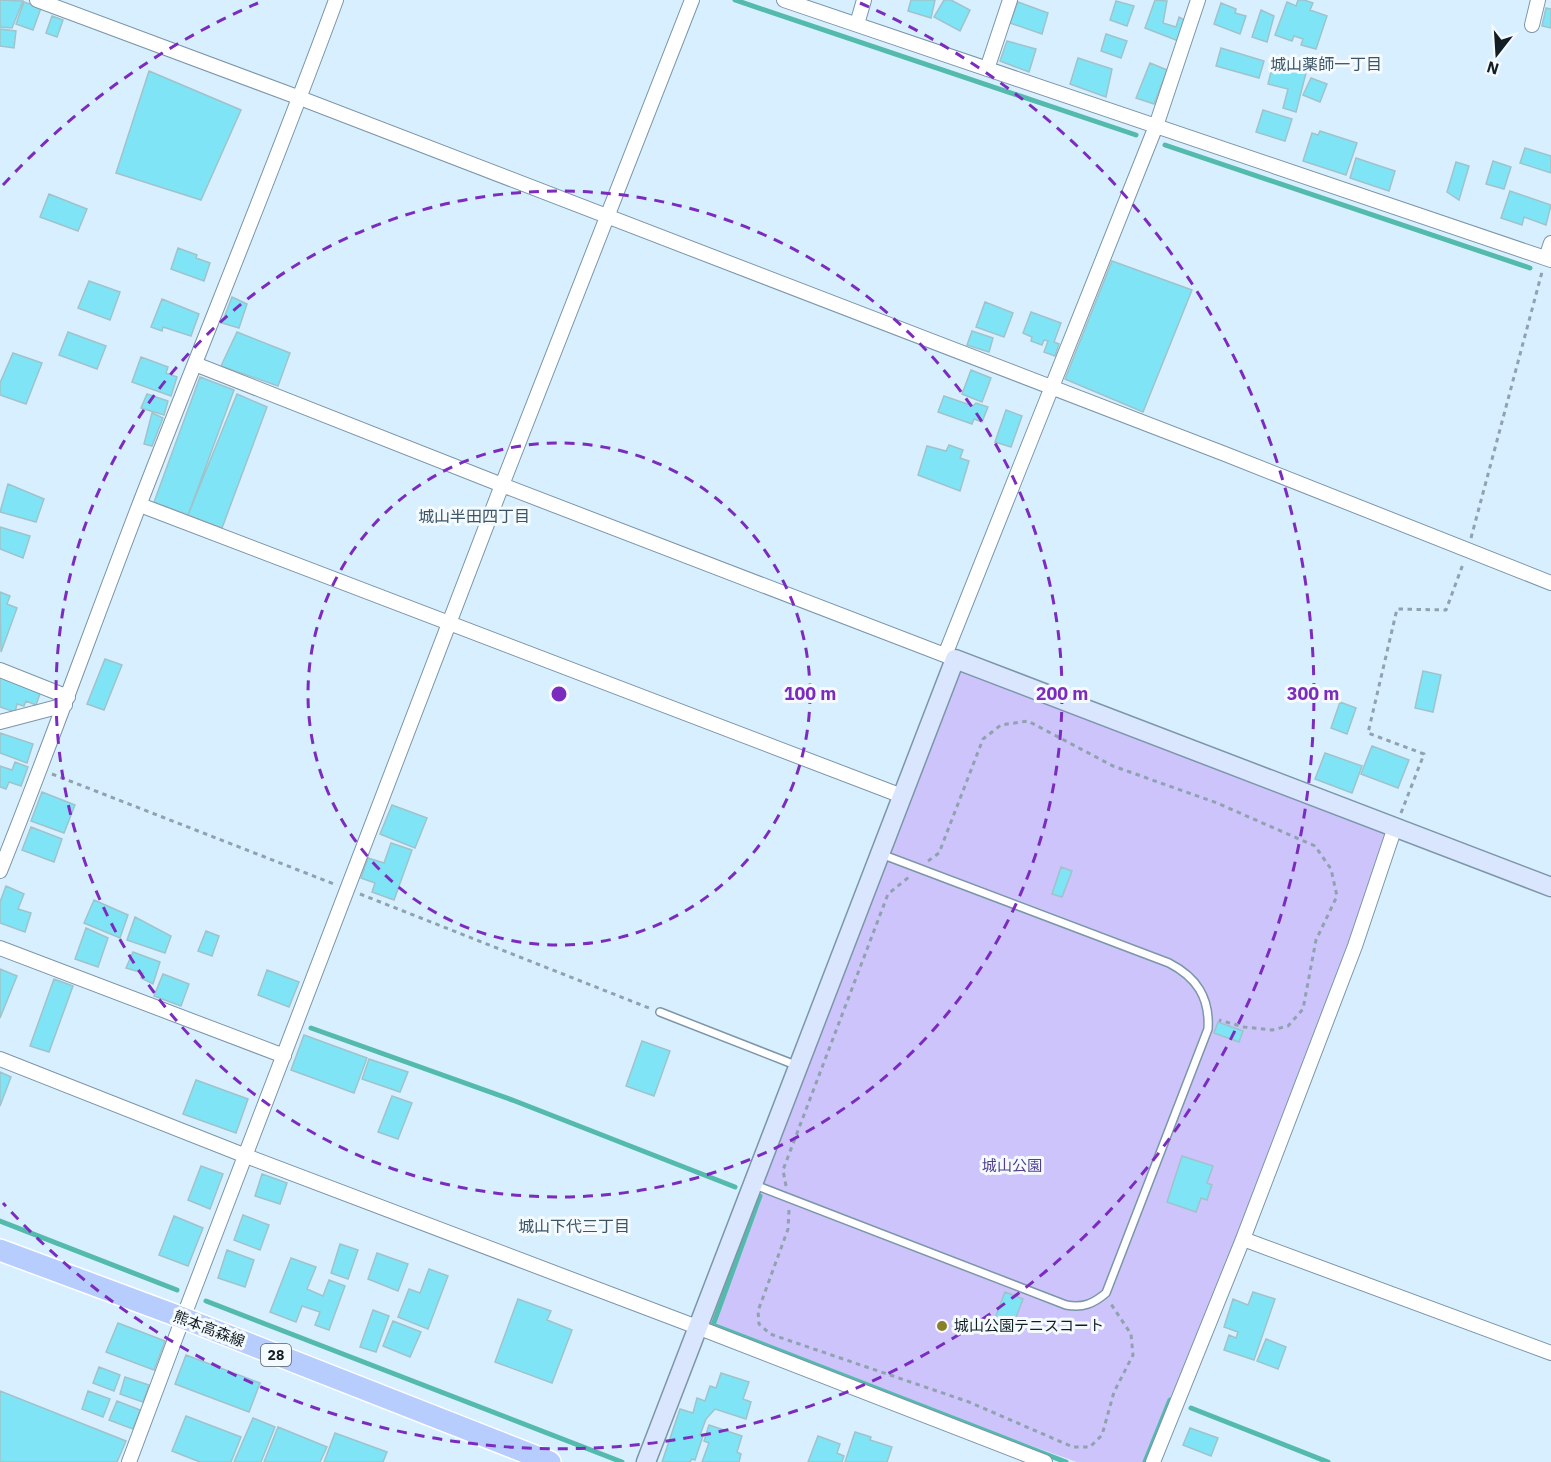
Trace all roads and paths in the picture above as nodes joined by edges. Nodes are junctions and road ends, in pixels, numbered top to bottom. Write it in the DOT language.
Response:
graph roads {
  1 [pos="37,0"];
  2 [pos="336,0"];
  3 [pos="692,0"];
  4 [pos="784,0"];
  5 [pos="864,0"];
  6 [pos="1010,0"];
  7 [pos="1198,0"];
  8 [pos="1538,0"];
  9 [pos="814,5"];
  10 [pos="857,24"];
  11 [pos="1532,24"];
  12 [pos="987,69"];
  13 [pos="300,98"];
  14 [pos="1156,126"];
  15 [pos="607,216"];
  16 [pos="1551,243"];
  17 [pos="1548,259"];
  18 [pos="195,364"];
  19 [pos="1051,388"];
  20 [pos="502,485"];
  21 [pos="140,505"];
  22 [pos="1468,550"];
  23 [pos="1551,583"];
  24 [pos="450,622"];
  25 [pos="950,657"];
  26 [pos="0,669"];
  27 [pos="66,701"];
  28 [pos="0,722"];
  29 [pos="902,796"];
  30 [pos="1395,827"];
  31 [pos="880,854"];
  32 [pos="919,869"];
  33 [pos="0,871"];
  34 [pos="1551,887"];
  35 [pos="0,948"];
  36 [pos="660,1012"];
  37 [pos="1209,1018"];
  38 [pos="284,1056"];
  39 [pos="0,1059"];
  40 [pos="798,1066"];
  41 [pos="246,1156"];
  42 [pos="752,1184"];
  43 [pos="789,1198"];
  44 [pos="1243,1239"];
  45 [pos="0,1250"];
  46 [pos="1104,1294"];
  47 [pos="183,1318"];
  48 [pos="697,1327"];
  49 [pos="1551,1353"];
  50 [pos="129,1462"];
  51 [pos="550,1462"];
  52 [pos="646,1462"];
  53 [pos="1045,1462"];
  54 [pos="1153,1462"];
  1 -- 13 [label="street"];
  2 -- 13 [label="street"];
  3 -- 15 [label="street"];
  4 -- 9 [label="street"];
  5 -- 10 [label="street"];
  6 -- 12 [label="street"];
  7 -- 14 [label="street"];
  8 -- 11 [label="street"];
  9 -- 10 [label="street"];
  10 -- 12 [label="street"];
  12 -- 14 [label="street"];
  13 -- 15 [label="street"];
  13 -- 18 [label="street"];
  14 -- 17 [label="street"];
  14 -- 19 [label="street"];
  15 -- 19 [label="street"];
  15 -- 20 [label="street"];
  16 -- 17 [label="street"];
  17 -- 22 [label="path"];
  18 -- 20 [label="street"];
  18 -- 21 [label="street"];
  19 -- 22 [label="street"];
  19 -- 25 [label="street"];
  20 -- 24 [label="street"];
  20 -- 25 [label="street"];
  21 -- 24 [label="street"];
  21 -- 27 [label="street"];
  22 -- 23 [label="street"];
  22 -- 30 [label="path"];
  24 -- 29 [label="street"];
  24 -- 38 [label="street"];
  25 -- 29 [label="street"];
  25 -- 30 [label="street"];
  26 -- 27 [label="street"];
  27 -- 28 [label="street"];
  27 -- 33 [label="street"];
  29 -- 31 [label="street"];
  30 -- 34 [label="street"];
  30 -- 44 [label="street"];
  31 -- 32 [label="lane"];
  31 -- 40 [label="street"];
  32 -- 37 [label="lane"];
  32 -- 37 [label="path"];
  32 -- 43 [label="path"];
  35 -- 38 [label="street"];
  36 -- 40 [label="lane"];
  37 -- 46 [label="lane"];
  38 -- 41 [label="street"];
  39 -- 41 [label="street"];
  40 -- 42 [label="street"];
  41 -- 47 [label="street"];
  41 -- 48 [label="street"];
  42 -- 43 [label="lane"];
  42 -- 48 [label="street"];
  43 -- 46 [label="lane"];
  43 -- 46 [label="path"];
  44 -- 49 [label="street"];
  44 -- 54 [label="street"];
  45 -- 47 [label="main road, 熊本高森線 / 28"];
  47 -- 50 [label="street"];
  47 -- 51 [label="main road, 熊本高森線 / 28"];
  48 -- 52 [label="street"];
  48 -- 53 [label="street"];
}
